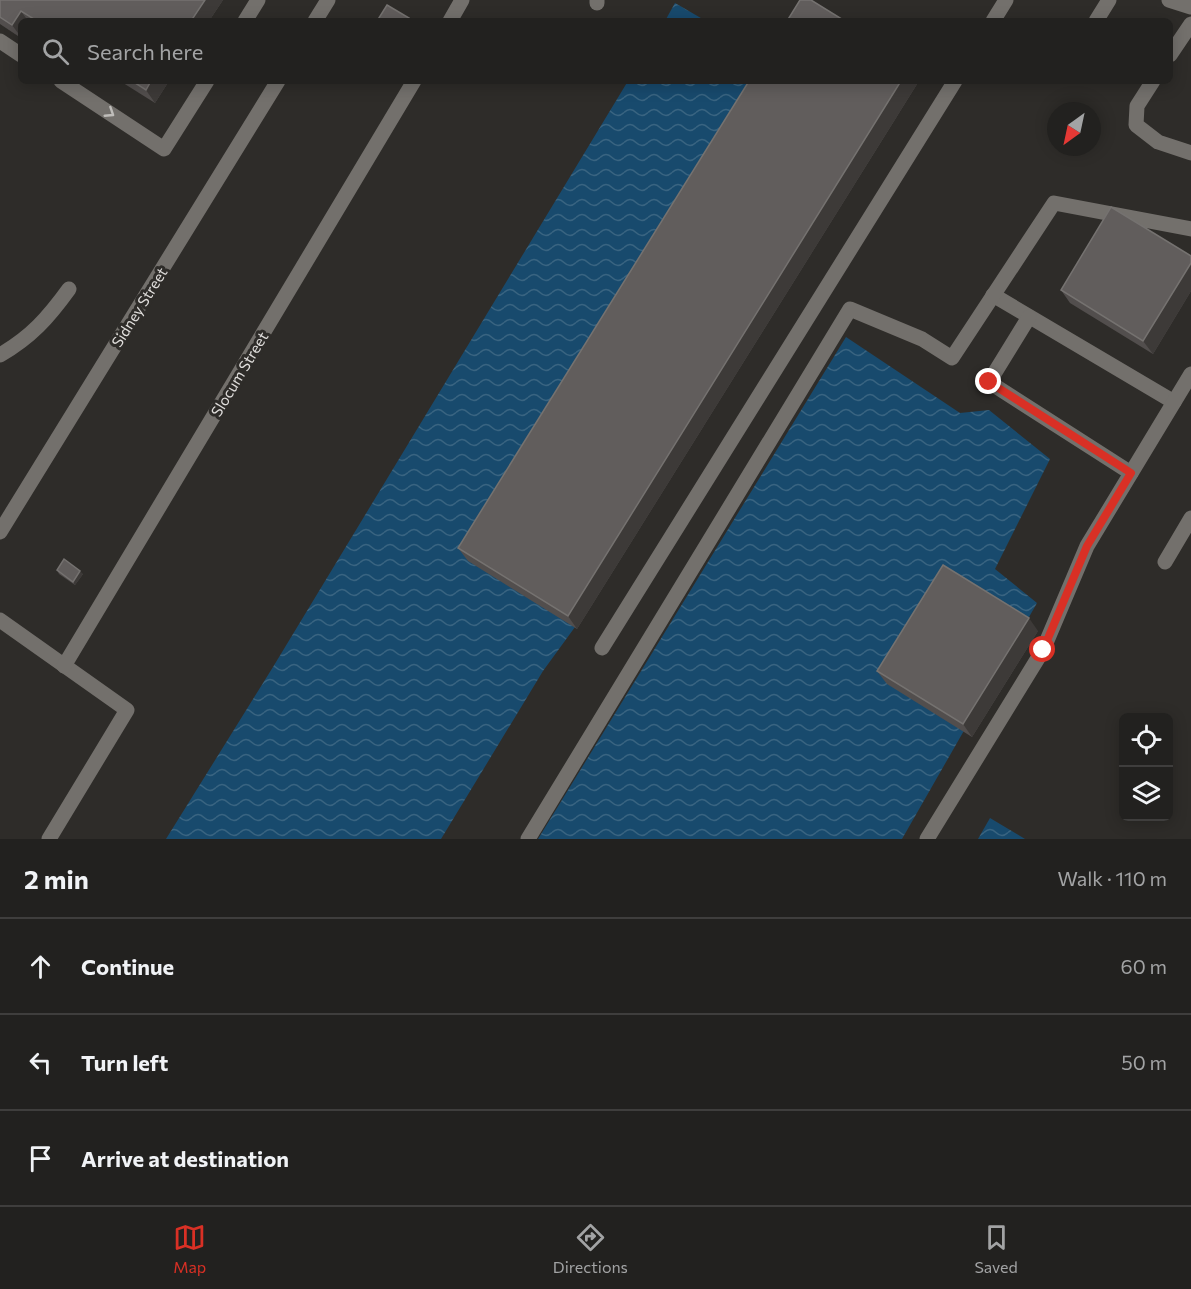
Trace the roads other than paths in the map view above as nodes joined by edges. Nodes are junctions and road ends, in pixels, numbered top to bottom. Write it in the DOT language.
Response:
graph roads {
  1 [pos="258,0"];
  2 [pos="328,0"];
  3 [pos="462,0"];
  4 [pos="1006,0"];
  5 [pos="1109,0"];
  6 [pos="1170,0"];
  7 [pos="1191,7"];
  8 [pos="247,18"];
  9 [pos="317,18"];
  10 [pos="452,18"];
  11 [pos="995,18"];
  12 [pos="1098,18"];
  13 [pos="1191,24"];
  14 [pos="0,41"];
  15 [pos="1173,51"];
  16 [pos="18,53"];
  17 [pos="66,84"];
  18 [pos="205,84"];
  19 [pos="276,84"];
  20 [pos="412,84"];
  21 [pos="953,84"];
  22 [pos="1151,84"];
  23 [pos="1191,153"];
  24 [pos="1191,230"];
  25 [pos="69,289"];
  26 [pos="993,295"];
  27 [pos="1029,317"];
  28 [pos="0,355"];
  29 [pos="1191,374"];
  30 [pos="1174,402"];
  31 [pos="1131,473"];
  32 [pos="1191,518"];
  33 [pos="0,532"];
  34 [pos="1165,562"];
  35 [pos="1,624"];
  36 [pos="602,648"];
  37 [pos="64,666"];
  38 [pos="50,839"];
  39 [pos="528,839"];
  40 [pos="927,839"];
  1 -- 8 [label="street"];
  2 -- 9 [label="street"];
  3 -- 10 [label="street"];
  4 -- 11 [label="street"];
  5 -- 12 [label="street"];
  6 -- 7 [label="street"];
  13 -- 15 [label="street"];
  14 -- 16 [label="street"];
  17 -- 18 [label="street, one-way"];
  19 -- 33 [label="street, Sidney Street"];
  20 -- 37 [label="street, Slocum Street"];
  21 -- 36 [label="street"];
  22 -- 23 [label="street"];
  24 -- 26 [label="street"];
  25 -- 28 [label="street"];
  26 -- 27 [label="street"];
  26 -- 39 [label="street"];
  27 -- 30 [label="street"];
  27 -- 31 [label="street"];
  29 -- 30 [label="street"];
  30 -- 31 [label="street"];
  31 -- 40 [label="street"];
  32 -- 34 [label="street"];
  35 -- 37 [label="street"];
  37 -- 38 [label="street"];
}
